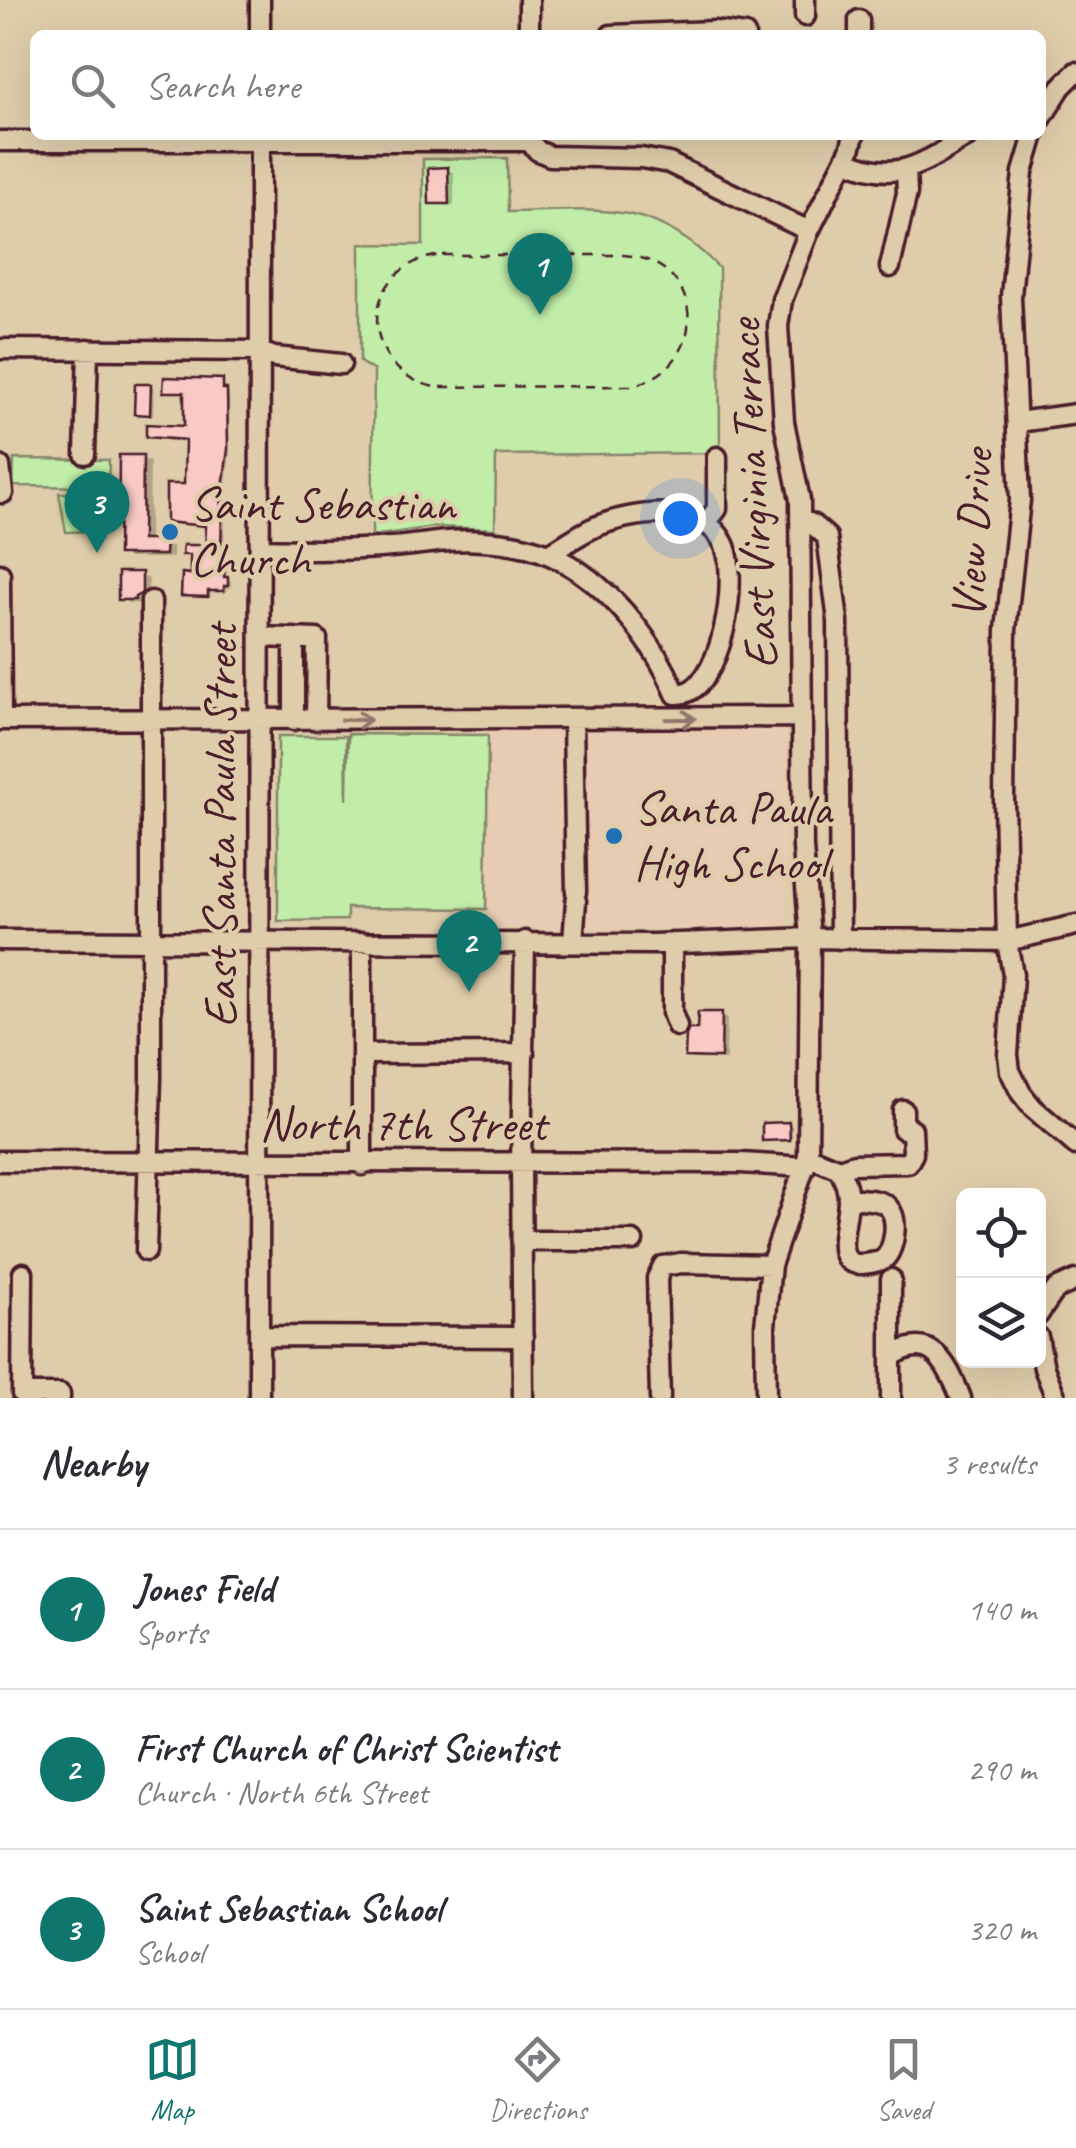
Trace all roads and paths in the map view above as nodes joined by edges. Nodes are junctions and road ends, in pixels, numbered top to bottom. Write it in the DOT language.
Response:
graph roads {
  1 [pos="260,0"];
  2 [pos="530,0"];
  3 [pos="260,30"];
  4 [pos="529,30"];
  5 [pos="1076,72"];
  6 [pos="1046,111"];
  7 [pos="87,140"];
  8 [pos="260,140"];
  9 [pos="530,140"];
  10 [pos="852,140"];
  11 [pos="961,140"];
  12 [pos="1033,140"];
  13 [pos="0,141"];
  14 [pos="845,160"];
  15 [pos="906,171"];
  16 [pos="809,231"];
  17 [pos="442,256"];
  18 [pos="890,267"];
  19 [pos="0,349"];
  20 [pos="88,349"];
  21 [pos="259,351"];
  22 [pos="341,364"];
  23 [pos="1076,414"];
  24 [pos="1018,422"];
  25 [pos="85,454"];
  26 [pos="717,457"];
  27 [pos="0,466"];
  28 [pos="0,493"];
  29 [pos="800,509"];
  30 [pos="706,523"];
  31 [pos="260,549"];
  32 [pos="549,554"];
  33 [pos="0,574"];
  34 [pos="151,600"];
  35 [pos="261,637"];
  36 [pos="294,638"];
  37 [pos="801,717"];
  38 [pos="152,718"];
  39 [pos="259,718"];
  40 [pos="1,720"];
  41 [pos="294,720"];
  42 [pos="316,720"];
  43 [pos="573,720"];
  44 [pos="1076,925"];
  45 [pos="810,938"];
  46 [pos="840,939"];
  47 [pos="0,940"];
  48 [pos="150,940"];
  49 [pos="259,940"];
  50 [pos="525,941"];
  51 [pos="1007,941"];
  52 [pos="362,942"];
  53 [pos="573,942"];
  54 [pos="672,943"];
  55 [pos="677,1026"];
  56 [pos="524,1052"];
  57 [pos="363,1054"];
  58 [pos="903,1110"];
  59 [pos="1076,1145"];
  60 [pos="0,1162"];
  61 [pos="807,1162"];
  62 [pos="150,1163"];
  63 [pos="259,1164"];
  64 [pos="521,1164"];
  65 [pos="362,1165"];
  66 [pos="838,1169"];
  67 [pos="848,1198"];
  68 [pos="522,1241"];
  69 [pos="633,1241"];
  70 [pos="146,1251"];
  71 [pos="771,1265"];
  72 [pos="23,1273"];
  73 [pos="891,1279"];
  74 [pos="1076,1280"];
  75 [pos="1046,1303"];
  76 [pos="259,1336"];
  77 [pos="522,1337"];
  78 [pos="891,1357"];
  79 [pos="1044,1368"];
  80 [pos="60,1398"];
  81 [pos="259,1398"];
  82 [pos="523,1398"];
  83 [pos="660,1398"];
  84 [pos="766,1398"];
  85 [pos="891,1398"];
  86 [pos="961,1398"];
  87 [pos="1056,1398"];
  1 -- 3 [label="street"];
  2 -- 4 [label="street"];
  5 -- 6 [label="street"];
  7 -- 13 [label="street"];
  8 -- 21 [label="street, East Santa Paula Street"];
  9 -- 16 [label="street"];
  10 -- 14 [label="street, East Virginia Terrace"];
  11 -- 15 [label="street"];
  12 -- 24 [label="street, View Drive"];
  14 -- 15 [label="street"];
  14 -- 16 [label="street, East Virginia Terrace"];
  15 -- 18 [label="street"];
  16 -- 29 [label="street, East Virginia Terrace"];
  17 -- 17 [label="path"];
  19 -- 20 [label="street"];
  20 -- 21 [label="street"];
  20 -- 25 [label="street"];
  21 -- 22 [label="street"];
  21 -- 31 [label="street, East Santa Paula Street"];
  23 -- 24 [label="street"];
  24 -- 51 [label="street, View Drive"];
  26 -- 30 [label="street"];
  27 -- 28 [label="street"];
  29 -- 37 [label="street, East Virginia Terrace"];
  29 -- 46 [label="street"];
  30 -- 32 [label="street"];
  30 -- 32 [label="street"];
  31 -- 32 [label="street"];
  31 -- 35 [label="street, East Santa Paula Street"];
  33 -- 40 [label="street"];
  34 -- 38 [label="street"];
  35 -- 36 [label="street"];
  35 -- 39 [label="street, East Santa Paula Street"];
  36 -- 41 [label="street"];
  36 -- 42 [label="street"];
  43 -- 37 [label="street, one-way"];
  37 -- 45 [label="street, East Virginia Terrace"];
  38 -- 39 [label="street"];
  38 -- 40 [label="street"];
  38 -- 48 [label="street"];
  39 -- 41 [label="street"];
  39 -- 49 [label="street, East Santa Paula Street"];
  41 -- 42 [label="street"];
  42 -- 43 [label="street, one-way"];
  43 -- 53 [label="street"];
  44 -- 51 [label="street"];
  45 -- 46 [label="street"];
  45 -- 54 [label="street"];
  45 -- 61 [label="street, East Virginia Terrace"];
  46 -- 51 [label="street"];
  47 -- 48 [label="street"];
  48 -- 49 [label="street"];
  48 -- 62 [label="street"];
  49 -- 52 [label="street"];
  49 -- 63 [label="street, East Santa Paula Street"];
  50 -- 52 [label="street"];
  50 -- 53 [label="street"];
  50 -- 56 [label="street"];
  51 -- 59 [label="street, View Drive"];
  52 -- 57 [label="street"];
  53 -- 54 [label="street"];
  54 -- 55 [label="street"];
  56 -- 57 [label="street"];
  56 -- 64 [label="street"];
  57 -- 65 [label="street"];
  58 -- 66 [label="street"];
  60 -- 62 [label="street, North 7th Street"];
  61 -- 64 [label="street, North 7th Street"];
  61 -- 66 [label="street"];
  61 -- 71 [label="street, East Virginia Terrace"];
  62 -- 63 [label="street, North 7th Street"];
  62 -- 70 [label="street"];
  63 -- 65 [label="street, North 7th Street"];
  63 -- 76 [label="street, East Santa Paula Street"];
  64 -- 65 [label="street, North 7th Street"];
  64 -- 68 [label="street"];
  66 -- 67 [label="street"];
  68 -- 69 [label="street"];
  68 -- 77 [label="street"];
  71 -- 83 [label="street"];
  71 -- 84 [label="street, East Virginia Terrace"];
  72 -- 80 [label="street"];
  73 -- 78 [label="street"];
  74 -- 75 [label="street"];
  76 -- 77 [label="street"];
  76 -- 81 [label="street, East Santa Paula Street"];
  77 -- 82 [label="street"];
  78 -- 85 [label="street"];
  78 -- 86 [label="street"];
  79 -- 87 [label="street"];
}
